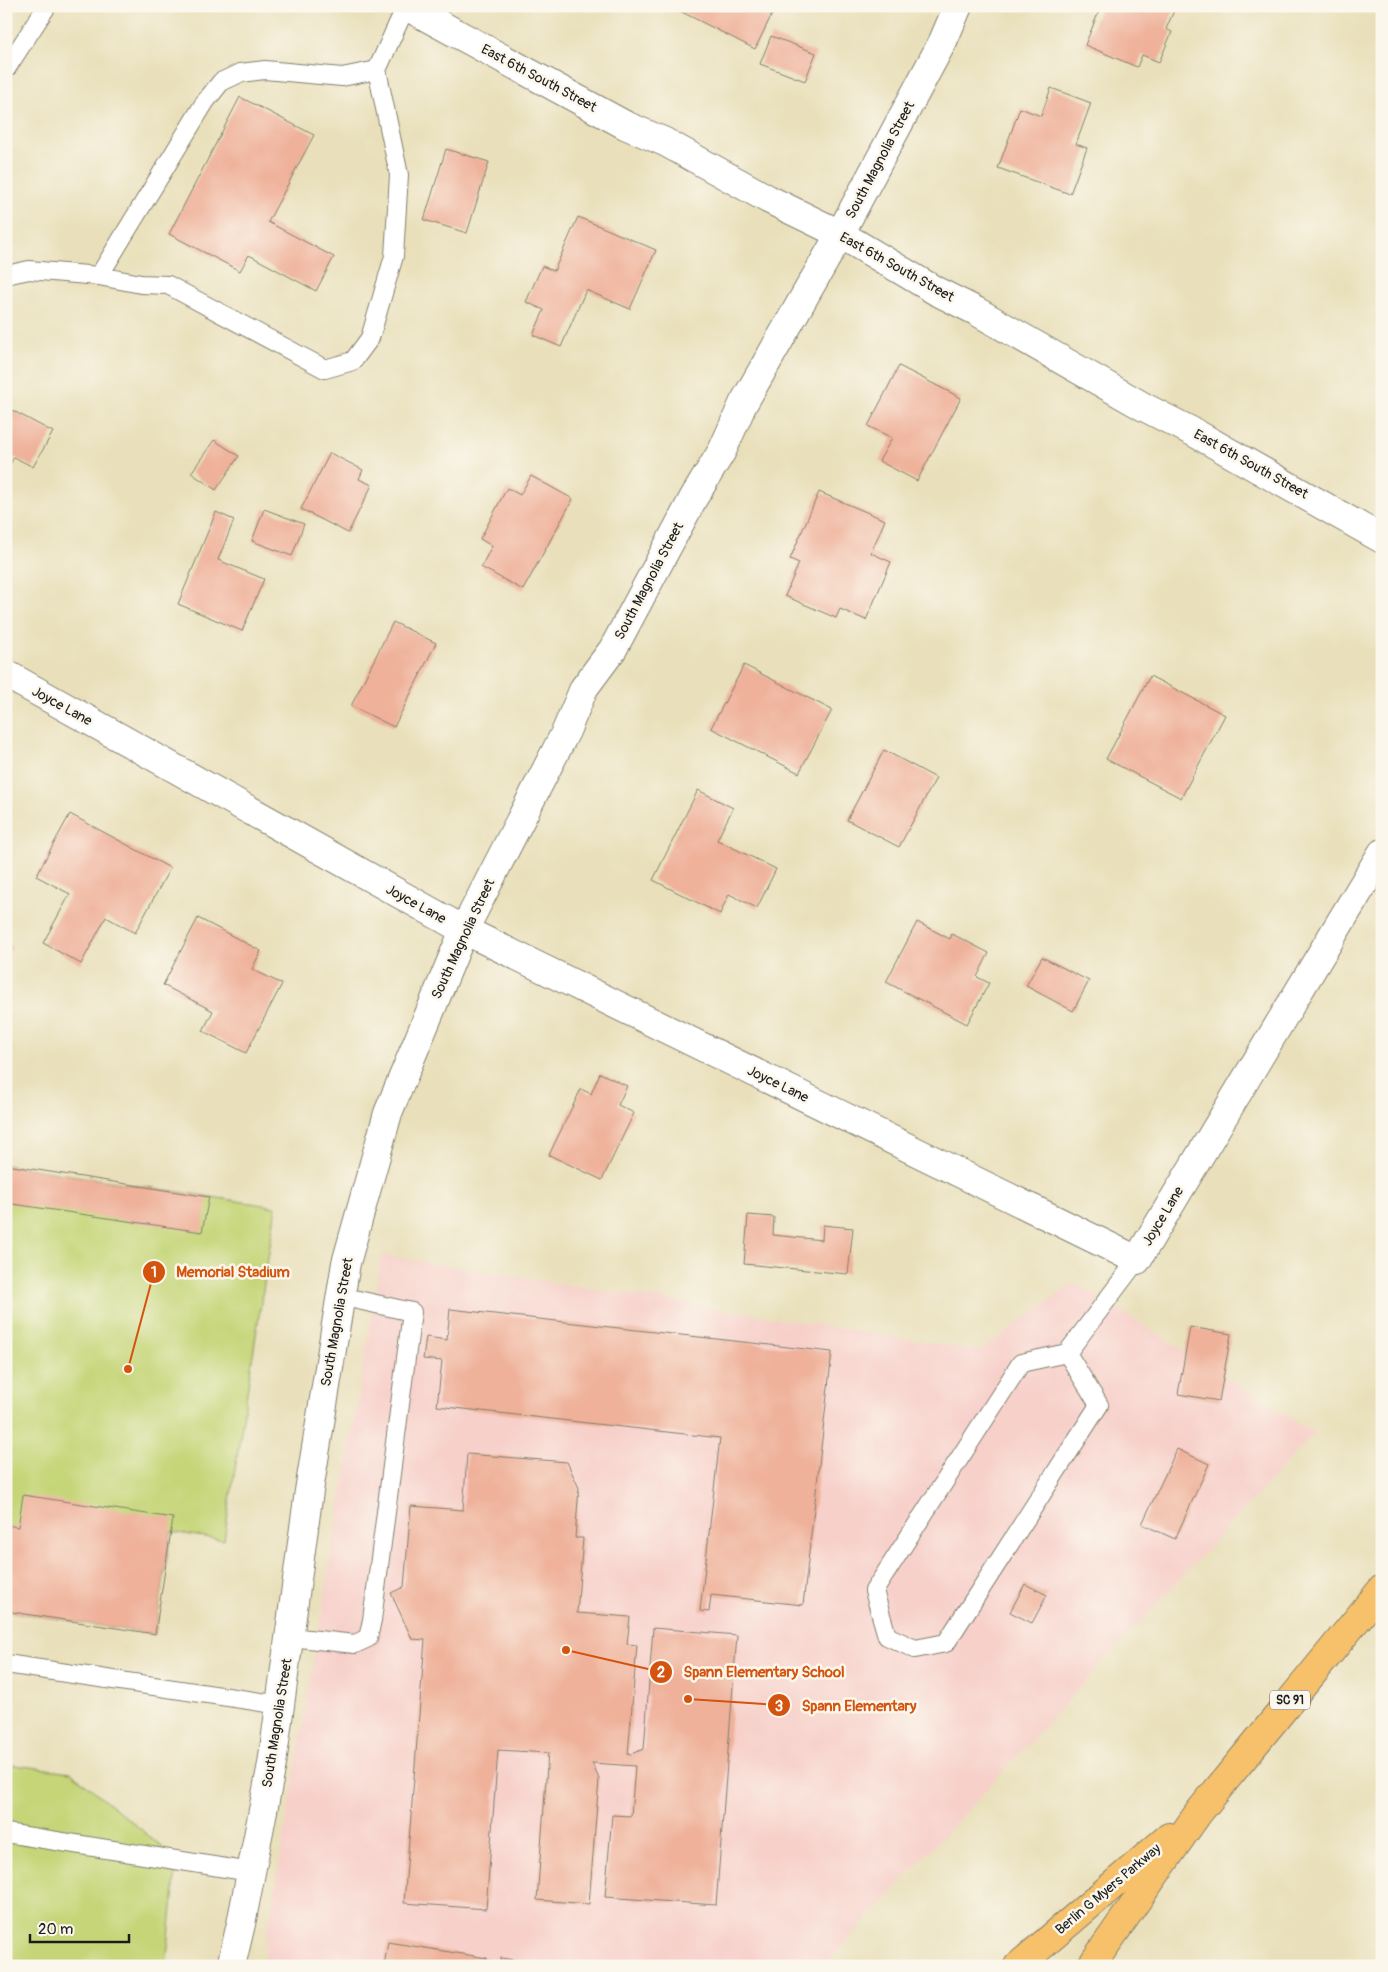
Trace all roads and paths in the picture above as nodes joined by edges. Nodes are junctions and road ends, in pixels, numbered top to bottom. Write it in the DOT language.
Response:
graph roads {
  1 [pos="47,6"];
  2 [pos="406,6"];
  3 [pos="958,6"];
  4 [pos="6,70"];
  5 [pos="377,70"];
  6 [pos="840,234"];
  7 [pos="6,275"];
  8 [pos="99,276"];
  9 [pos="1382,539"];
  10 [pos="6,674"];
  11 [pos="1382,853"];
  12 [pos="464,930"];
  13 [pos="1137,1260"];
  14 [pos="340,1296"];
  15 [pos="1067,1353"];
  16 [pos="1382,1589"];
  17 [pos="290,1637"];
  18 [pos="6,1664"];
  19 [pos="281,1705"];
  20 [pos="1199,1812"];
  21 [pos="6,1833"];
  22 [pos="251,1872"];
  23 [pos="231,1966"];
  24 [pos="1018,1966"];
  25 [pos="1091,1966"];
  1 -- 4 [label="lane"];
  2 -- 5 [label="lane"];
  2 -- 6 [label="street, East 6th South Street"];
  3 -- 6 [label="street, South Magnolia Street"];
  5 -- 8 [label="lane"];
  5 -- 8 [label="lane"];
  6 -- 9 [label="street, East 6th South Street"];
  6 -- 12 [label="street, South Magnolia Street"];
  7 -- 8 [label="lane"];
  10 -- 12 [label="street, Joyce Lane"];
  11 -- 13 [label="street, Joyce Lane"];
  12 -- 13 [label="street, Joyce Lane"];
  12 -- 14 [label="street, South Magnolia Street"];
  13 -- 15 [label="lane"];
  14 -- 17 [label="street, South Magnolia Street"];
  14 -- 17 [label="lane"];
  15 -- 15 [label="lane"];
  16 -- 20 [label="main road, Berlin G Myers Parkway / SC 91"];
  17 -- 19 [label="street, South Magnolia Street"];
  18 -- 19 [label="lane"];
  19 -- 22 [label="street, South Magnolia Street"];
  20 -- 24 [label="main road, Berlin G Myers Parkway / SC 91"];
  20 -- 25 [label="main road, Berlin G Myers Parkway / SC 91"];
  21 -- 22 [label="lane"];
  22 -- 23 [label="street, South Magnolia Street"];
}
